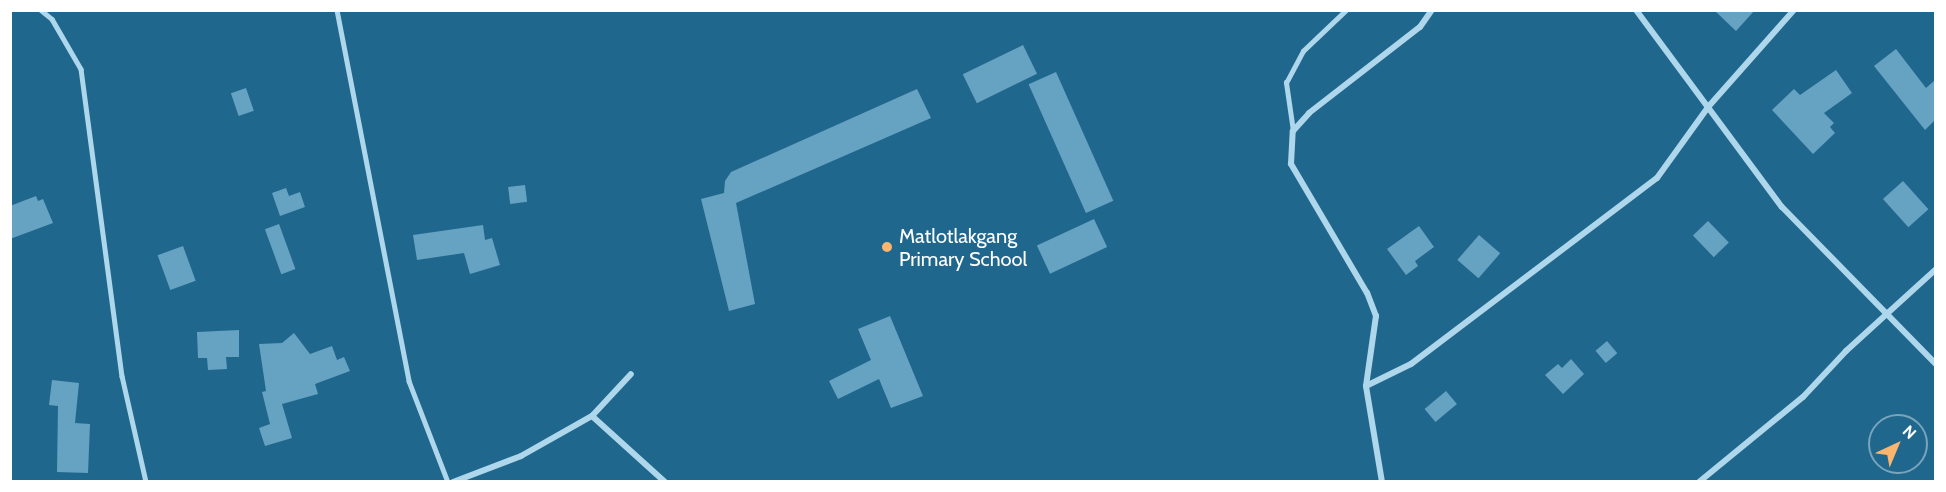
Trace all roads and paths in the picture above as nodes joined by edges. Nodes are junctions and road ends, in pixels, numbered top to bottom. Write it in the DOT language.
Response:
graph roads {
  1 [pos="41,10"];
  2 [pos="337,10"];
  3 [pos="1346,10"];
  4 [pos="1432,10"];
  5 [pos="1636,10"];
  6 [pos="1794,10"];
  7 [pos="1709,106"];
  8 [pos="1293,131"];
  9 [pos="1935,268"];
  10 [pos="1886,316"];
  11 [pos="1935,364"];
  12 [pos="631,374"];
  13 [pos="1366,386"];
  14 [pos="592,416"];
  15 [pos="146,482"];
  16 [pos="448,482"];
  17 [pos="453,482"];
  18 [pos="665,482"];
  19 [pos="1382,482"];
  20 [pos="1699,482"];
  1 -- 15 [label="lane"];
  2 -- 16 [label="lane"];
  3 -- 8 [label="lane"];
  4 -- 8 [label="street"];
  5 -- 7 [label="street"];
  6 -- 7 [label="street"];
  7 -- 10 [label="street"];
  7 -- 13 [label="street"];
  8 -- 13 [label="street"];
  9 -- 10 [label="street"];
  10 -- 11 [label="street"];
  10 -- 20 [label="street"];
  12 -- 14 [label="street"];
  13 -- 19 [label="street"];
  14 -- 17 [label="street"];
  14 -- 18 [label="street"];
}
